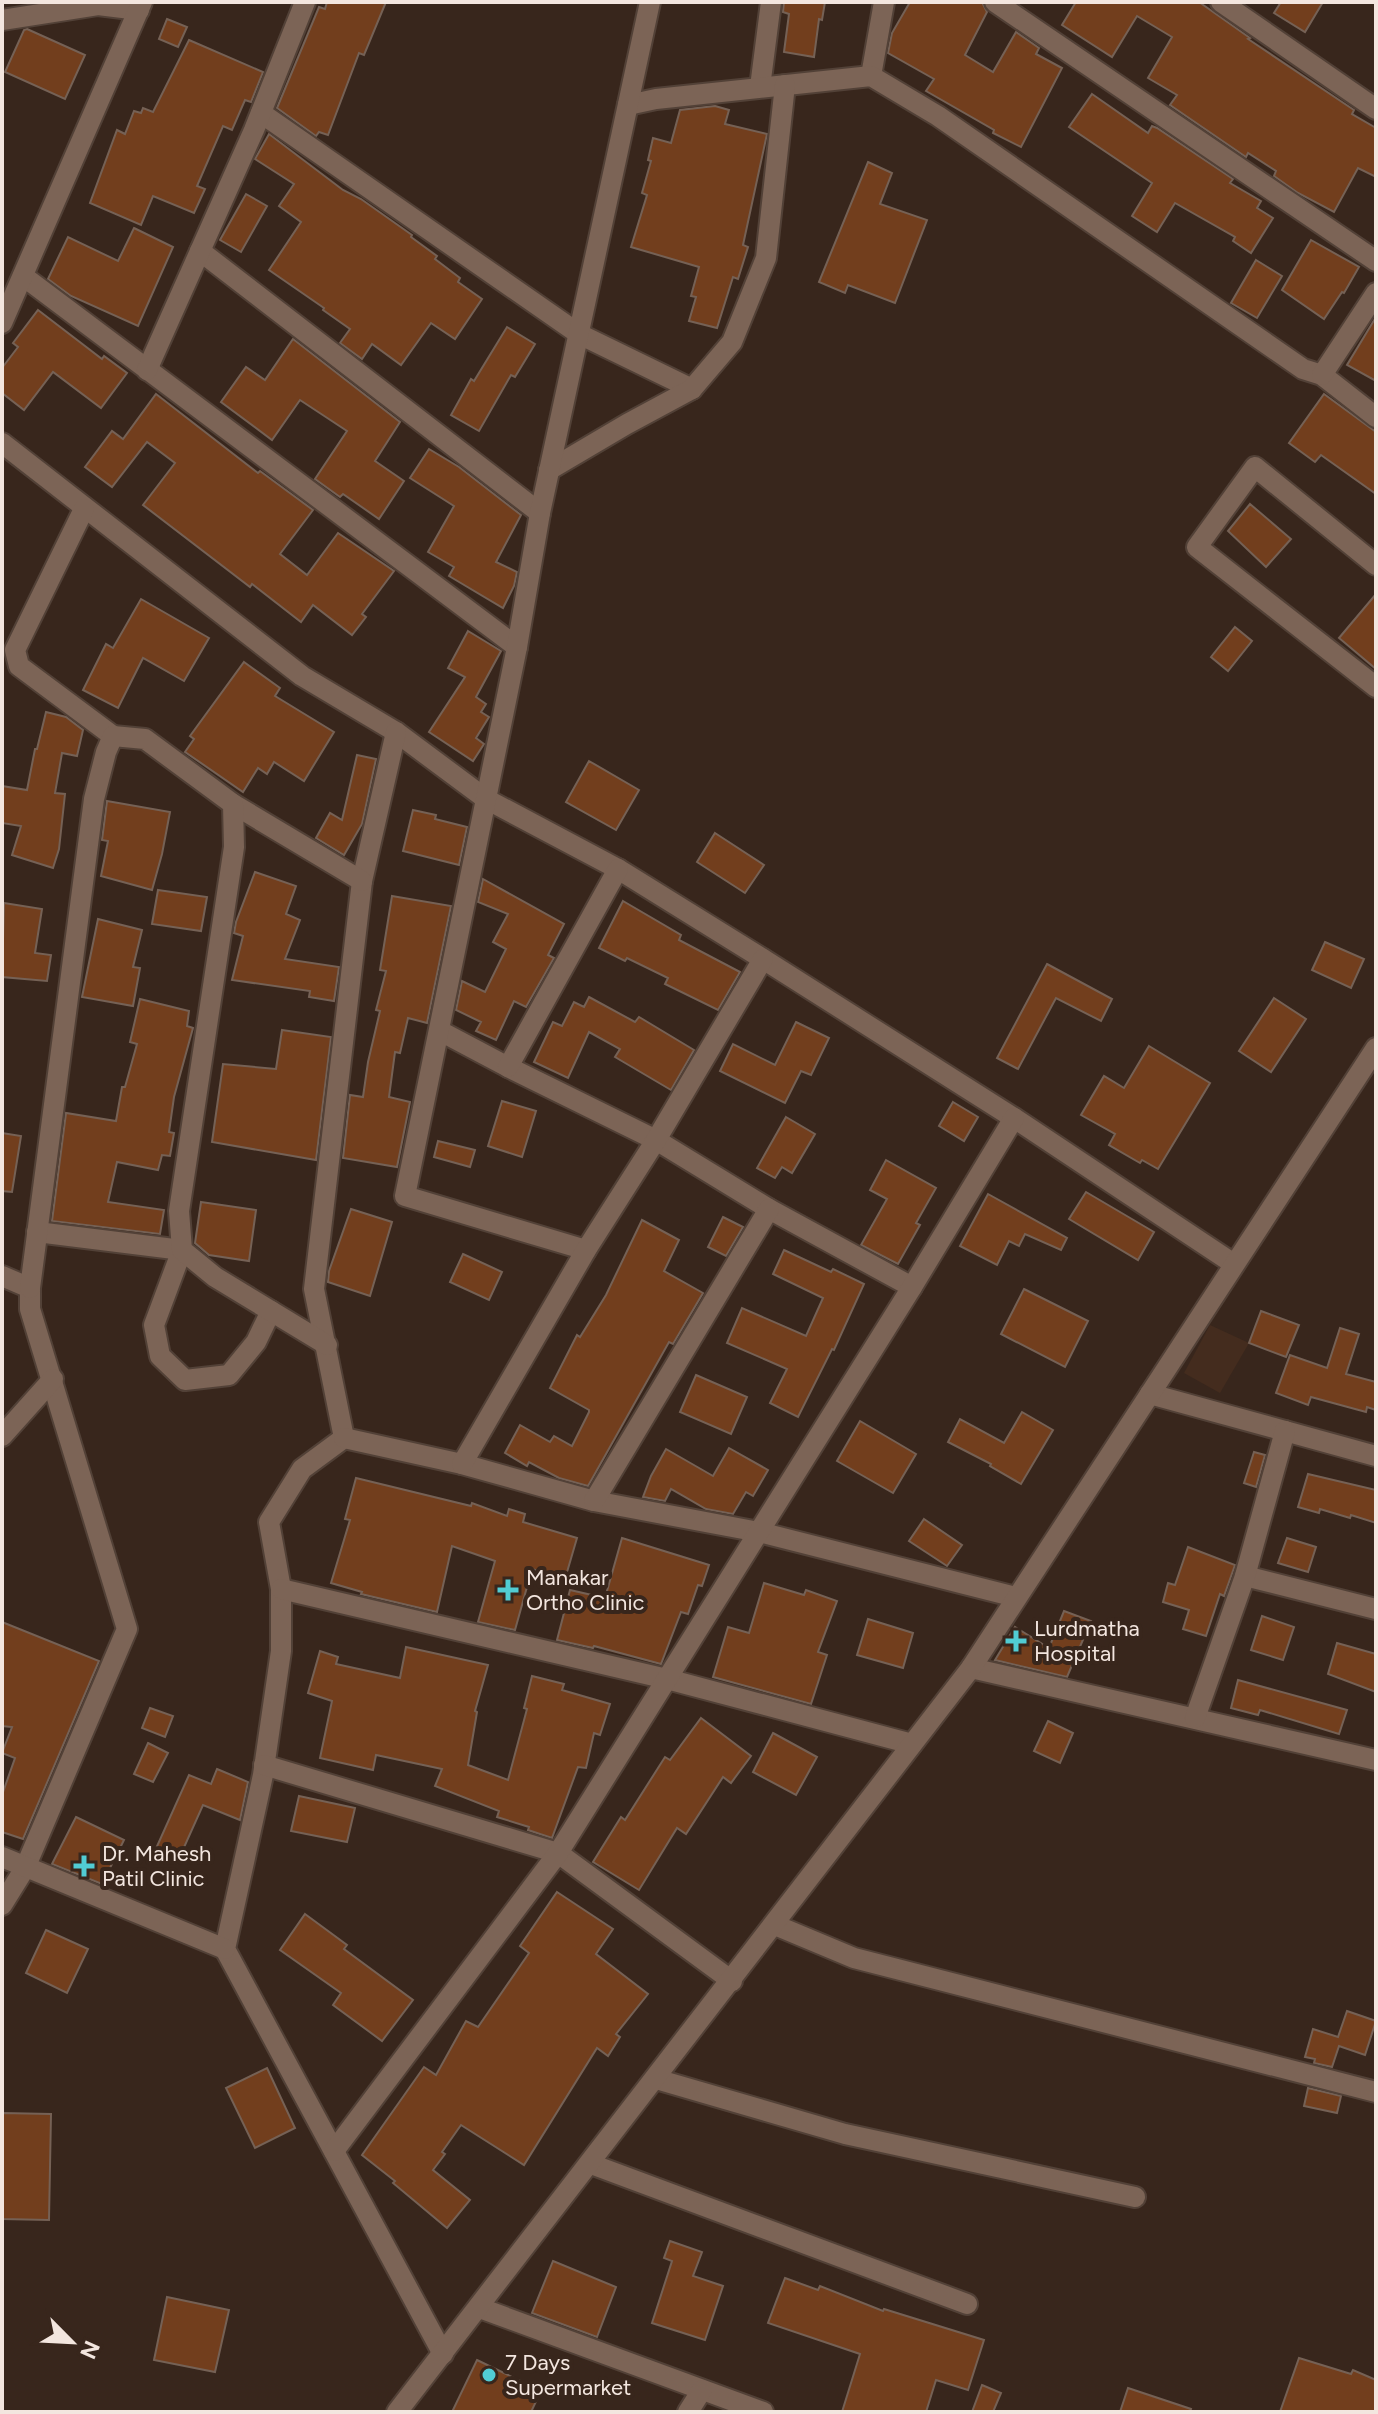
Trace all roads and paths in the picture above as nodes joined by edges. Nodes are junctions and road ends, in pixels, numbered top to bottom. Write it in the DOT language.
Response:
graph roads {
  1 [pos="305,2"];
  2 [pos="650,2"];
  3 [pos="771,2"];
  4 [pos="884,2"];
  5 [pos="995,2"];
  6 [pos="1221,2"];
  7 [pos="140,6"];
  8 [pos="2,20"];
  9 [pos="871,76"];
  10 [pos="785,85"];
  11 [pos="760,87"];
  12 [pos="628,105"];
  13 [pos="1376,109"];
  14 [pos="261,113"];
  15 [pos="200,251"];
  16 [pos="1376,261"];
  17 [pos="23,276"];
  18 [pos="1376,293"];
  19 [pos="2,323"];
  20 [pos="579,334"];
  21 [pos="147,370"];
  22 [pos="1322,375"];
  23 [pos="692,389"];
  24 [pos="1376,417"];
  25 [pos="2,443"];
  26 [pos="549,470"];
  27 [pos="84,509"];
  28 [pos="540,513"];
  29 [pos="1376,565"];
  30 [pos="517,647"];
  31 [pos="1376,687"];
  32 [pos="396,732"];
  33 [pos="113,736"];
  34 [pos="486,799"];
  35 [pos="233,804"];
  36 [pos="618,869"];
  37 [pos="362,881"];
  38 [pos="763,959"];
  39 [pos="440,1031"];
  40 [pos="1376,1048"];
  41 [pos="508,1067"];
  42 [pos="1014,1118"];
  43 [pos="656,1140"];
  44 [pos="769,1209"];
  45 [pos="37,1232"];
  46 [pos="182,1250"];
  47 [pos="586,1250"];
  48 [pos="1234,1264"];
  49 [pos="2,1276"];
  50 [pos="912,1287"];
  51 [pos="30,1288"];
  52 [pos="271,1311"];
  53 [pos="327,1345"];
  54 [pos="53,1379"];
  55 [pos="1150,1394"];
  56 [pos="1285,1431"];
  57 [pos="2,1436"];
  58 [pos="344,1438"];
  59 [pos="1376,1456"];
  60 [pos="462,1464"];
  61 [pos="594,1501"];
  62 [pos="759,1532"];
  63 [pos="1245,1576"];
  64 [pos="281,1589"];
  65 [pos="1016,1597"];
  66 [pos="1376,1609"];
  67 [pos="971,1668"];
  68 [pos="667,1679"];
  69 [pos="1195,1718"];
  70 [pos="912,1744"];
  71 [pos="1376,1760"];
  72 [pos="264,1765"];
  73 [pos="558,1853"];
  74 [pos="2,1857"];
  75 [pos="25,1868"];
  76 [pos="2,1905"];
  77 [pos="775,1925"];
  78 [pos="225,1949"];
  79 [pos="732,1981"];
  80 [pos="656,2079"];
  81 [pos="1376,2092"];
  82 [pos="334,2151"];
  83 [pos="591,2164"];
  84 [pos="1135,2197"];
  85 [pos="967,2304"];
  86 [pos="480,2308"];
  87 [pos="443,2354"];
  88 [pos="702,2390"];
  89 [pos="397,2412"];
  90 [pos="688,2412"];
  91 [pos="763,2412"];
  1 -- 14 [label="street"];
  2 -- 12 [label="street"];
  3 -- 11 [label="street"];
  4 -- 9 [label="street"];
  5 -- 16 [label="street"];
  6 -- 13 [label="street"];
  7 -- 8 [label="street"];
  7 -- 17 [label="street"];
  9 -- 10 [label="street"];
  9 -- 22 [label="street"];
  10 -- 11 [label="street"];
  10 -- 23 [label="street"];
  11 -- 12 [label="street"];
  12 -- 20 [label="street"];
  14 -- 15 [label="street"];
  14 -- 20 [label="street"];
  15 -- 21 [label="street"];
  15 -- 28 [label="street"];
  17 -- 19 [label="street"];
  17 -- 21 [label="street"];
  18 -- 22 [label="street"];
  20 -- 23 [label="street"];
  20 -- 26 [label="street"];
  21 -- 30 [label="street"];
  22 -- 24 [label="street"];
  23 -- 26 [label="street"];
  25 -- 27 [label="street"];
  26 -- 28 [label="street"];
  27 -- 32 [label="street"];
  27 -- 33 [label="street"];
  28 -- 30 [label="street"];
  29 -- 31 [label="street"];
  30 -- 34 [label="street"];
  32 -- 34 [label="street"];
  32 -- 37 [label="street"];
  33 -- 35 [label="street"];
  33 -- 45 [label="street"];
  34 -- 36 [label="street"];
  34 -- 39 [label="street"];
  35 -- 37 [label="street"];
  35 -- 46 [label="street"];
  36 -- 38 [label="street"];
  36 -- 41 [label="street"];
  37 -- 53 [label="street"];
  38 -- 42 [label="street"];
  38 -- 43 [label="street"];
  39 -- 41 [label="street"];
  39 -- 47 [label="street"];
  40 -- 48 [label="street"];
  41 -- 43 [label="street"];
  42 -- 48 [label="street"];
  42 -- 50 [label="street"];
  43 -- 44 [label="street"];
  43 -- 47 [label="street"];
  44 -- 50 [label="street"];
  44 -- 61 [label="street"];
  45 -- 46 [label="street"];
  45 -- 51 [label="street"];
  46 -- 52 [label="street"];
  46 -- 52 [label="street"];
  47 -- 60 [label="street"];
  48 -- 55 [label="street"];
  49 -- 51 [label="street"];
  50 -- 62 [label="street"];
  51 -- 54 [label="street"];
  52 -- 53 [label="street"];
  53 -- 58 [label="street"];
  54 -- 57 [label="street"];
  54 -- 75 [label="street"];
  55 -- 56 [label="street"];
  55 -- 65 [label="street"];
  56 -- 59 [label="street"];
  56 -- 63 [label="street"];
  58 -- 60 [label="street"];
  58 -- 64 [label="street"];
  60 -- 61 [label="street"];
  61 -- 62 [label="street"];
  62 -- 65 [label="street"];
  62 -- 68 [label="street"];
  63 -- 66 [label="street"];
  63 -- 69 [label="street"];
  64 -- 68 [label="street"];
  64 -- 72 [label="street"];
  65 -- 67 [label="street"];
  67 -- 69 [label="street"];
  67 -- 70 [label="street"];
  68 -- 70 [label="street"];
  68 -- 73 [label="street"];
  69 -- 71 [label="street"];
  70 -- 77 [label="street"];
  72 -- 73 [label="street"];
  72 -- 78 [label="street"];
  73 -- 79 [label="street"];
  73 -- 82 [label="street"];
  74 -- 75 [label="street"];
  75 -- 76 [label="street"];
  75 -- 78 [label="street"];
  77 -- 79 [label="street"];
  77 -- 81 [label="street"];
  78 -- 82 [label="street"];
  79 -- 80 [label="street"];
  80 -- 83 [label="street"];
  80 -- 84 [label="street"];
  82 -- 87 [label="street"];
  83 -- 85 [label="street"];
  83 -- 86 [label="street"];
  86 -- 87 [label="street"];
  86 -- 88 [label="street"];
  87 -- 89 [label="street"];
  88 -- 90 [label="street"];
  88 -- 91 [label="street"];
}
